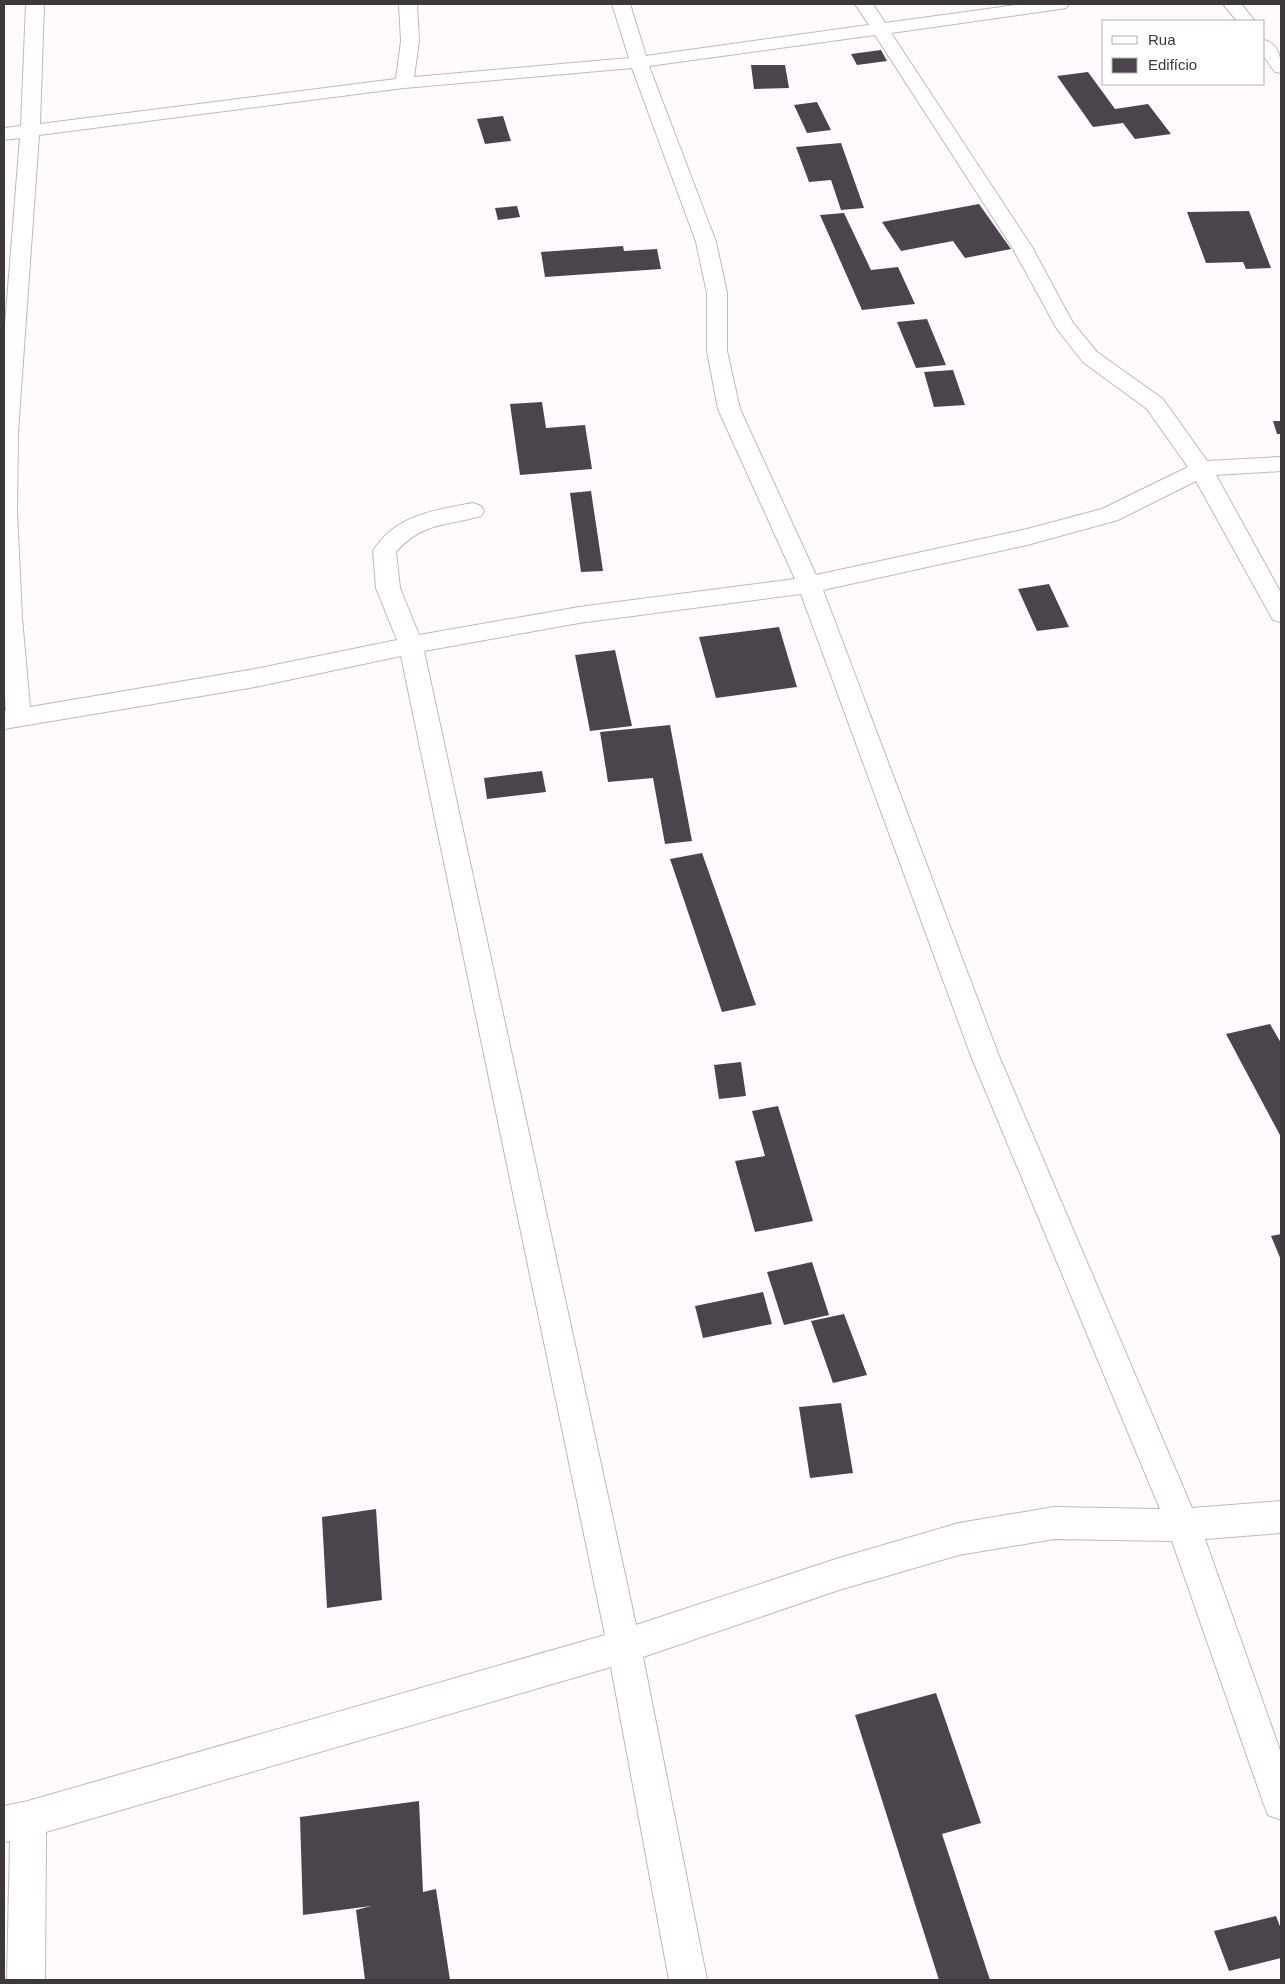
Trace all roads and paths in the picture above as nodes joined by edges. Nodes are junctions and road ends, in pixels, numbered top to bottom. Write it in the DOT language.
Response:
graph roads {
  1 [pos="34,4"];
  2 [pos="408,4"];
  3 [pos="621,4"];
  4 [pos="864,4"];
  5 [pos="1060,4"];
  6 [pos="1232,4"];
  7 [pos="1245,20"];
  8 [pos="880,29"];
  9 [pos="1265,46"];
  10 [pos="638,62"];
  11 [pos="1281,68"];
  12 [pos="404,83"];
  13 [pos="30,130"];
  14 [pos="4,134"];
  15 [pos="1281,464"];
  16 [pos="1201,469"];
  17 [pos="472,511"];
  18 [pos="809,585"];
  19 [pos="1281,614"];
  20 [pos="412,645"];
  21 [pos="12,719"];
  22 [pos="1281,1517"];
  23 [pos="1183,1526"];
  24 [pos="624,1646"];
  25 [pos="1281,1802"];
  26 [pos="16,1821"];
  27 [pos="26,1980"];
  28 [pos="688,1980"];
  1 -- 13 [label="street"];
  2 -- 12 [label="street"];
  3 -- 10 [label="street"];
  4 -- 8 [label="street"];
  5 -- 8 [label="street"];
  6 -- 7 [label="street"];
  8 -- 10 [label="street"];
  8 -- 16 [label="street"];
  9 -- 11 [label="street"];
  10 -- 12 [label="street"];
  10 -- 18 [label="street"];
  12 -- 13 [label="street"];
  13 -- 14 [label="street"];
  13 -- 21 [label="street"];
  15 -- 16 [label="street"];
  16 -- 18 [label="street"];
  16 -- 19 [label="street"];
  17 -- 20 [label="street"];
  18 -- 20 [label="street"];
  18 -- 23 [label="street"];
  20 -- 21 [label="street"];
  20 -- 24 [label="street"];
  22 -- 23 [label="street"];
  23 -- 24 [label="street"];
  23 -- 25 [label="street"];
  24 -- 26 [label="street"];
  24 -- 28 [label="street"];
  26 -- 27 [label="street"];
}
